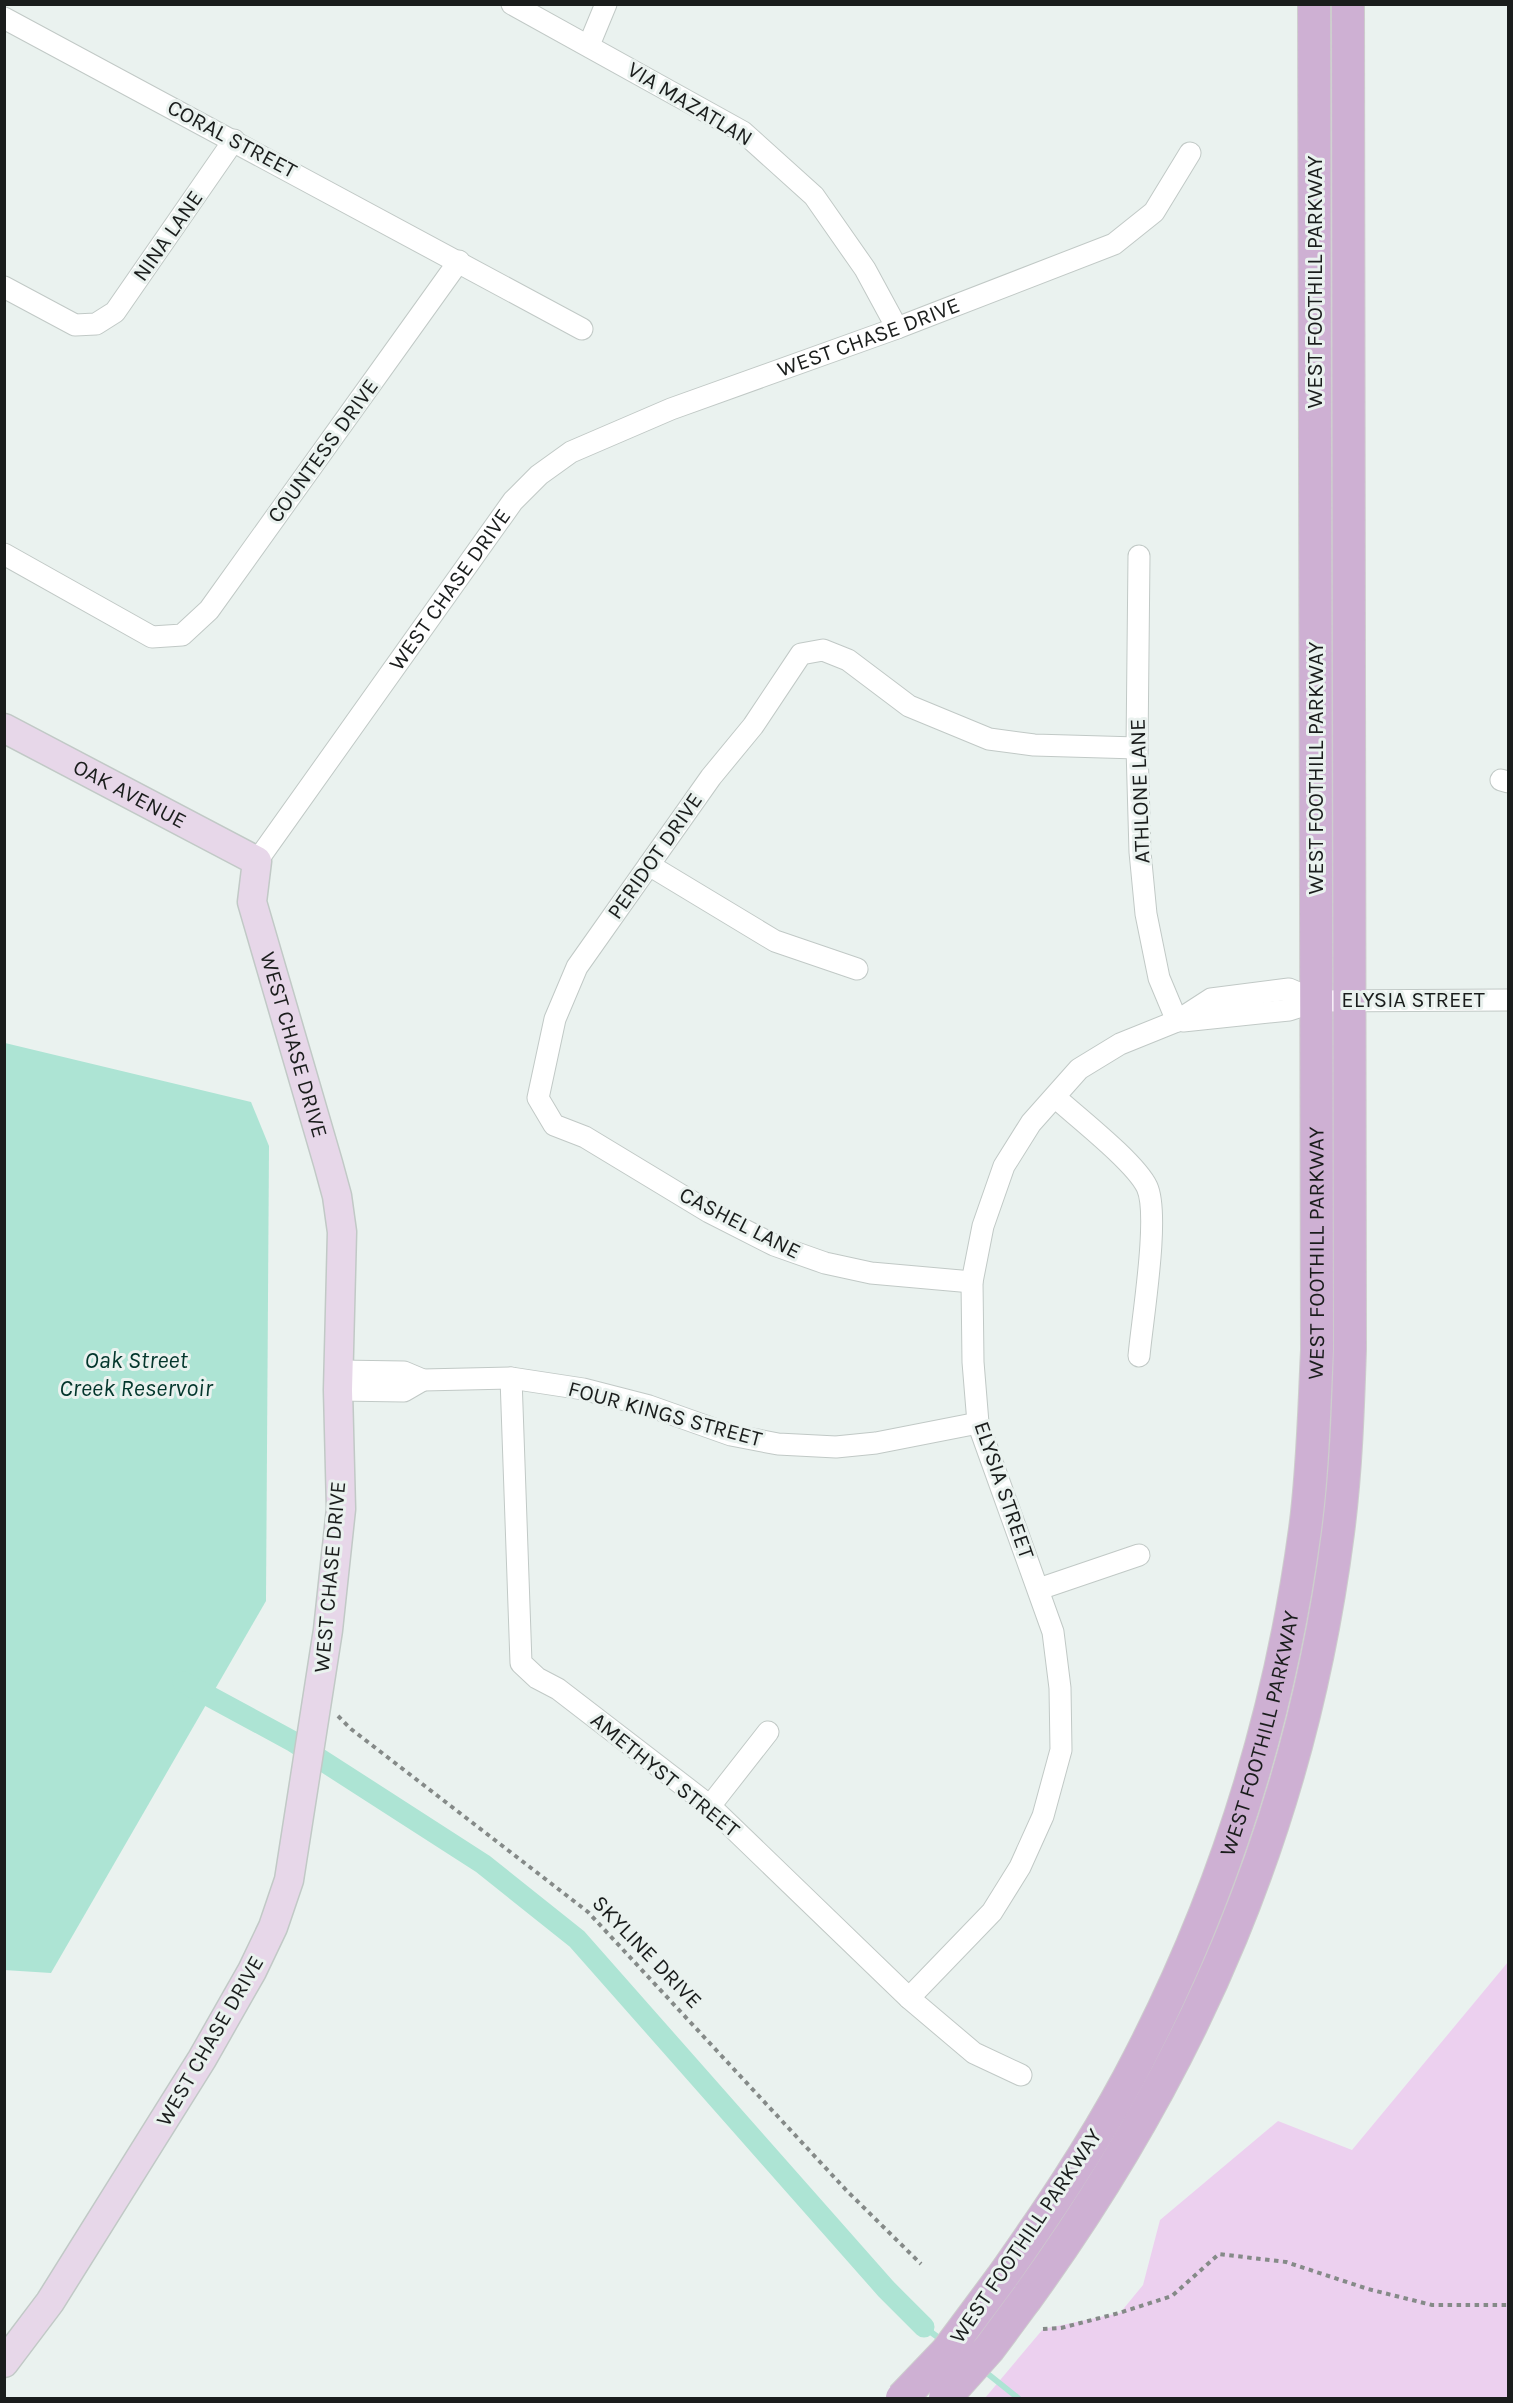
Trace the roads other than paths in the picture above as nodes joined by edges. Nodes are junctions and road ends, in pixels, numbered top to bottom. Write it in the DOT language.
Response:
graph roads {
  1 [pos="512,4"];
  2 [pos="606,4"];
  3 [pos="1314,4"];
  4 [pos="1348,4"];
  5 [pos="4,18"];
  6 [pos="589,45"];
  7 [pos="234,140"];
  8 [pos="1190,153"];
  9 [pos="459,261"];
  10 [pos="4,287"];
  11 [pos="897,328"];
  12 [pos="582,329"];
  13 [pos="4,554"];
  14 [pos="1139,556"];
  15 [pos="4,728"];
  16 [pos="1137,747"];
  17 [pos="257,861"];
  18 [pos="649,865"];
  19 [pos="857,969"];
  20 [pos="1351,999"];
  21 [pos="1509,1000"];
  22 [pos="1317,1001"];
  23 [pos="1177,1022"];
  24 [pos="1055,1097"];
  25 [pos="538,1098"];
  26 [pos="972,1282"];
  27 [pos="1138,1356"];
  28 [pos="511,1378"];
  29 [pos="338,1381"];
  30 [pos="978,1423"];
  31 [pos="1139,1555"];
  32 [pos="1039,1589"];
  33 [pos="768,1732"];
  34 [pos="710,1806"];
  35 [pos="909,1998"];
  36 [pos="1021,2075"];
  37 [pos="4,2363"];
  38 [pos="902,2398"];
  39 [pos="945,2398"];
  1 -- 6 [label="street, VIA MAZATLAN"];
  2 -- 6 [label="street"];
  3 -- 22 [label="main road, WEST FOOTHILL PARKWAY"];
  4 -- 20 [label="main road, WEST FOOTHILL PARKWAY"];
  5 -- 7 [label="street, CORAL STREET"];
  6 -- 11 [label="street, VIA MAZATLAN"];
  7 -- 9 [label="street, CORAL STREET"];
  7 -- 10 [label="street, NINA LANE"];
  8 -- 11 [label="street, WEST CHASE DRIVE"];
  9 -- 12 [label="street, CORAL STREET"];
  9 -- 13 [label="street, COUNTESS DRIVE"];
  11 -- 17 [label="street, WEST CHASE DRIVE"];
  14 -- 16 [label="street, ATHLONE LANE"];
  15 -- 17 [label="street, OAK AVENUE"];
  16 -- 18 [label="street, PERIDOT DRIVE"];
  16 -- 23 [label="street, ATHLONE LANE"];
  17 -- 29 [label="street, WEST CHASE DRIVE"];
  18 -- 19 [label="street"];
  18 -- 25 [label="street, PERIDOT DRIVE"];
  20 -- 21 [label="street, ELYSIA STREET"];
  20 -- 22 [label="street, ELYSIA STREET"];
  20 -- 39 [label="main road, WEST FOOTHILL PARKWAY, bridge"];
  22 -- 23 [label="street, ELYSIA STREET"];
  22 -- 38 [label="main road, WEST FOOTHILL PARKWAY, bridge"];
  23 -- 24 [label="street, ELYSIA STREET"];
  24 -- 26 [label="street, ELYSIA STREET"];
  24 -- 27 [label="street"];
  25 -- 26 [label="street, CASHEL LANE"];
  26 -- 30 [label="street, ELYSIA STREET"];
  28 -- 29 [label="street, FOUR KINGS STREET"];
  28 -- 30 [label="street, FOUR KINGS STREET"];
  28 -- 34 [label="street, AMETHYST STREET"];
  29 -- 37 [label="street, WEST CHASE DRIVE"];
  30 -- 32 [label="street, ELYSIA STREET"];
  31 -- 32 [label="street"];
  32 -- 35 [label="street, ELYSIA STREET"];
  33 -- 34 [label="street"];
  34 -- 35 [label="street, AMETHYST STREET"];
  35 -- 36 [label="street, AMETHYST STREET"];
}
